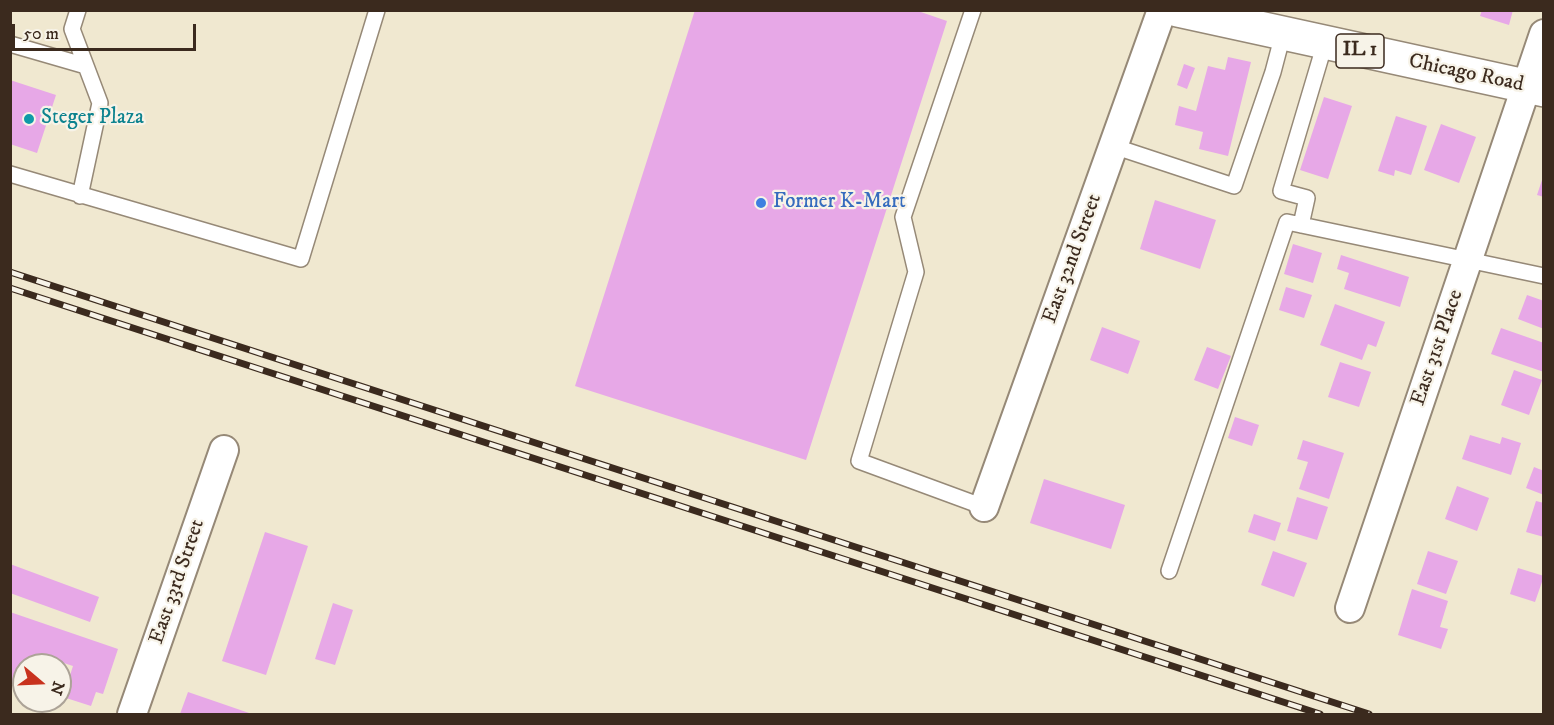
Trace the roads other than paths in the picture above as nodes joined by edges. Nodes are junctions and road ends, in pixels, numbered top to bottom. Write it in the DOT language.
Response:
graph roads {
  1 [pos="78,10"];
  2 [pos="377,10"];
  3 [pos="973,10"];
  4 [pos="1162,10"];
  5 [pos="1178,10"];
  6 [pos="1283,34"];
  7 [pos="1544,34"];
  8 [pos="1325,43"];
  9 [pos="10,44"];
  10 [pos="86,66"];
  11 [pos="1534,88"];
  12 [pos="1113,146"];
  13 [pos="10,174"];
  14 [pos="80,196"];
  15 [pos="1301,225"];
  16 [pos="1467,260"];
  17 [pos="1544,276"];
  18 [pos="224,450"];
  19 [pos="984,507"];
  20 [pos="1169,571"];
  21 [pos="1350,608"];
  22 [pos="132,714"];
  1 -- 10 [label="lane"];
  2 -- 14 [label="lane"];
  3 -- 19 [label="lane"];
  4 -- 12 [label="street, East 32nd Street"];
  5 -- 6 [label="main road, Chicago Road / IL 1"];
  6 -- 8 [label="main road, Chicago Road / IL 1"];
  6 -- 12 [label="lane"];
  7 -- 11 [label="street, East 31st Place"];
  8 -- 11 [label="main road, Chicago Road / IL 1"];
  8 -- 15 [label="lane"];
  9 -- 10 [label="lane"];
  10 -- 14 [label="lane"];
  11 -- 16 [label="street, East 31st Place"];
  12 -- 19 [label="street, East 32nd Street"];
  13 -- 14 [label="lane"];
  15 -- 16 [label="lane"];
  15 -- 20 [label="lane"];
  16 -- 17 [label="lane"];
  16 -- 21 [label="street, East 31st Place"];
  18 -- 22 [label="street, East 33rd Street"];
}
